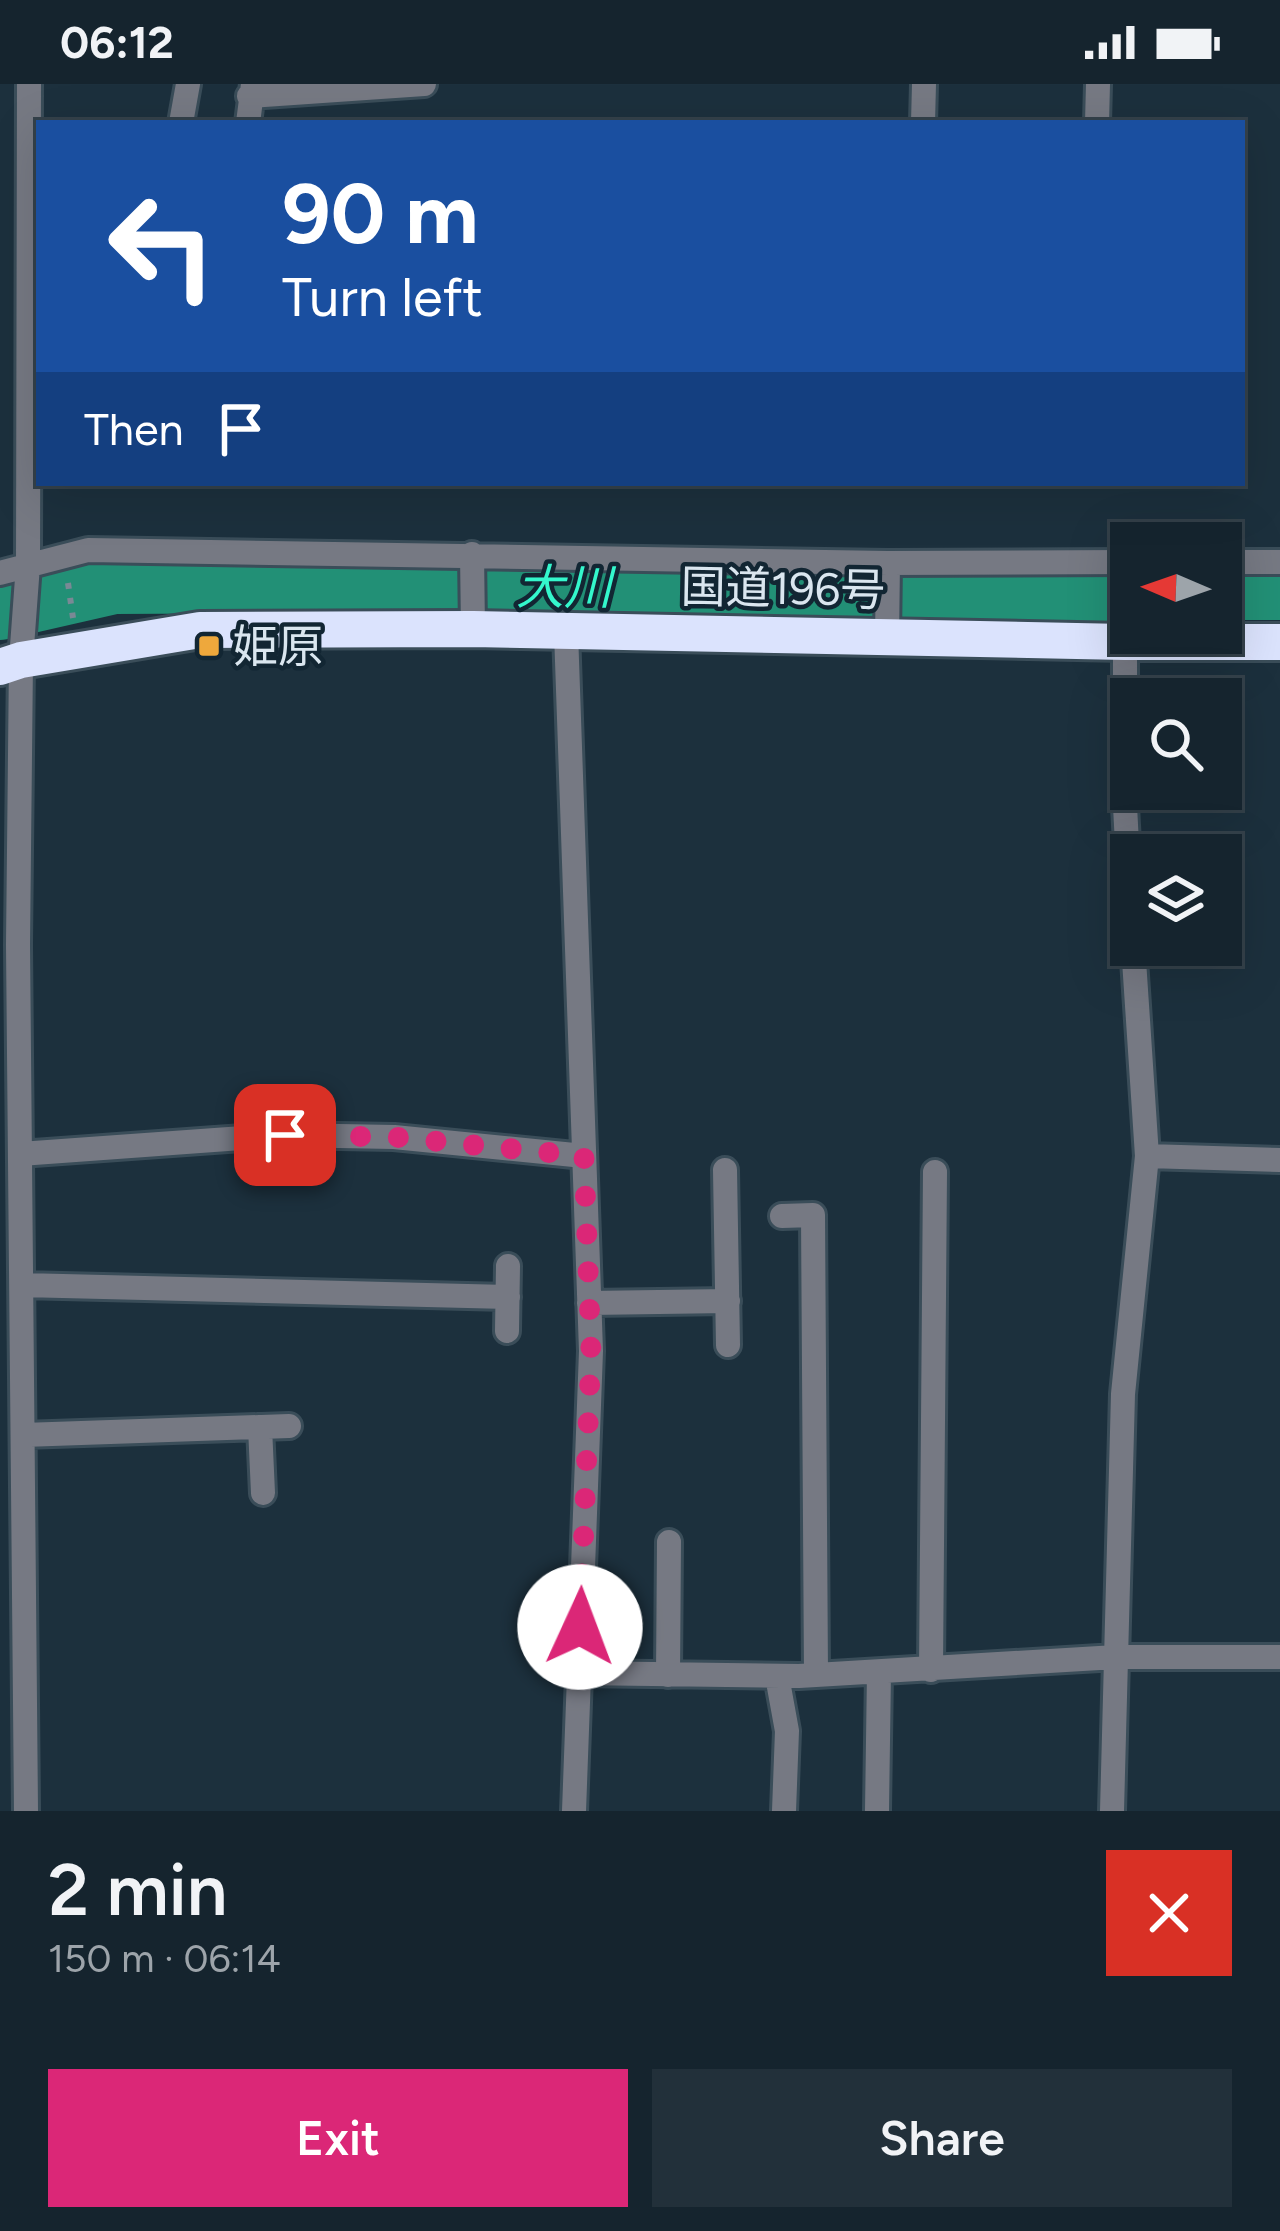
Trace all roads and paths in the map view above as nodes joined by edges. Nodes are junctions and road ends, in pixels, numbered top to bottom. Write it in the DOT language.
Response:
graph roads {
  1 [pos="188,84"];
  2 [pos="424,84"];
  3 [pos="924,84"];
  4 [pos="1098,84"];
  5 [pos="251,90"];
  6 [pos="29,94"];
  7 [pos="0,104"];
  8 [pos="182,120"];
  9 [pos="248,120"];
  10 [pos="923,120"];
  11 [pos="1096,120"];
  12 [pos="33,175"];
  13 [pos="27,257"];
  14 [pos="0,258"];
  15 [pos="28,413"];
  16 [pos="0,414"];
  17 [pos="472,560"];
  18 [pos="1110,562"];
  19 [pos="1242,562"];
  20 [pos="1280,562"];
  21 [pos="888,567"];
  22 [pos="0,573"];
  23 [pos="28,574"];
  24 [pos="473,614"];
  25 [pos="887,622"];
  26 [pos="566,632"];
  27 [pos="1110,641"];
  28 [pos="1242,642"];
  29 [pos="1280,642"];
  30 [pos="1125,654"];
  31 [pos="10,664"];
  32 [pos="1126,834"];
  33 [pos="1133,966"];
  34 [pos="20,1154"];
  35 [pos="584,1156"];
  36 [pos="1147,1156"];
  37 [pos="1280,1160"];
  38 [pos="725,1170"];
  39 [pos="935,1172"];
  40 [pos="782,1216"];
  41 [pos="508,1266"];
  42 [pos="15,1297"];
  43 [pos="508,1297"];
  44 [pos="728,1301"];
  45 [pos="589,1303"];
  46 [pos="507,1331"];
  47 [pos="728,1346"];
  48 [pos="12,1386"];
  49 [pos="260,1426"];
  50 [pos="289,1426"];
  51 [pos="23,1435"];
  52 [pos="263,1493"];
  53 [pos="669,1542"];
  54 [pos="1116,1657"];
  55 [pos="1280,1657"];
  56 [pos="932,1670"];
  57 [pos="879,1672"];
  58 [pos="578,1673"];
  59 [pos="668,1675"];
  60 [pos="815,1675"];
  61 [pos="777,1676"];
  62 [pos="26,1811"];
  63 [pos="574,1811"];
  64 [pos="784,1811"];
  65 [pos="877,1811"];
  66 [pos="1112,1811"];
  1 -- 8 [label="street"];
  2 -- 5 [label="street"];
  3 -- 10 [label="street"];
  4 -- 11 [label="street"];
  5 -- 9 [label="street"];
  6 -- 7 [label="street"];
  6 -- 12 [label="street"];
  12 -- 13 [label="street"];
  13 -- 14 [label="street"];
  13 -- 15 [label="street"];
  15 -- 16 [label="street"];
  15 -- 23 [label="street"];
  17 -- 21 [label="street"];
  17 -- 23 [label="street"];
  17 -- 24 [label="street"];
  18 -- 21 [label="street"];
  19 -- 20 [label="street"];
  21 -- 25 [label="street"];
  22 -- 23 [label="street"];
  23 -- 31 [label="street"];
  24 -- 26 [label="highway, 国道196号"];
  24 -- 31 [label="highway, 国道196号"];
  25 -- 26 [label="highway, 国道196号"];
  25 -- 27 [label="highway, 国道196号"];
  26 -- 35 [label="street"];
  28 -- 29 [label="highway, 国道196号"];
  30 -- 32 [label="street"];
  31 -- 34 [label="street"];
  33 -- 36 [label="street"];
  34 -- 35 [label="street"];
  34 -- 42 [label="street"];
  35 -- 45 [label="street"];
  36 -- 37 [label="street"];
  36 -- 54 [label="street"];
  38 -- 44 [label="street"];
  39 -- 56 [label="street"];
  40 -- 60 [label="street"];
  41 -- 43 [label="street"];
  42 -- 43 [label="street"];
  42 -- 48 [label="street"];
  43 -- 46 [label="street"];
  44 -- 45 [label="street"];
  44 -- 47 [label="street"];
  45 -- 58 [label="street"];
  48 -- 51 [label="street"];
  49 -- 50 [label="street"];
  49 -- 51 [label="street"];
  49 -- 52 [label="street"];
  51 -- 62 [label="street"];
  53 -- 59 [label="street"];
  54 -- 55 [label="street"];
  54 -- 56 [label="street"];
  54 -- 66 [label="street"];
  56 -- 57 [label="street"];
  57 -- 60 [label="street"];
  57 -- 65 [label="street"];
  58 -- 59 [label="street"];
  58 -- 63 [label="street"];
  59 -- 61 [label="street"];
  60 -- 61 [label="street"];
  61 -- 64 [label="street"];
}
